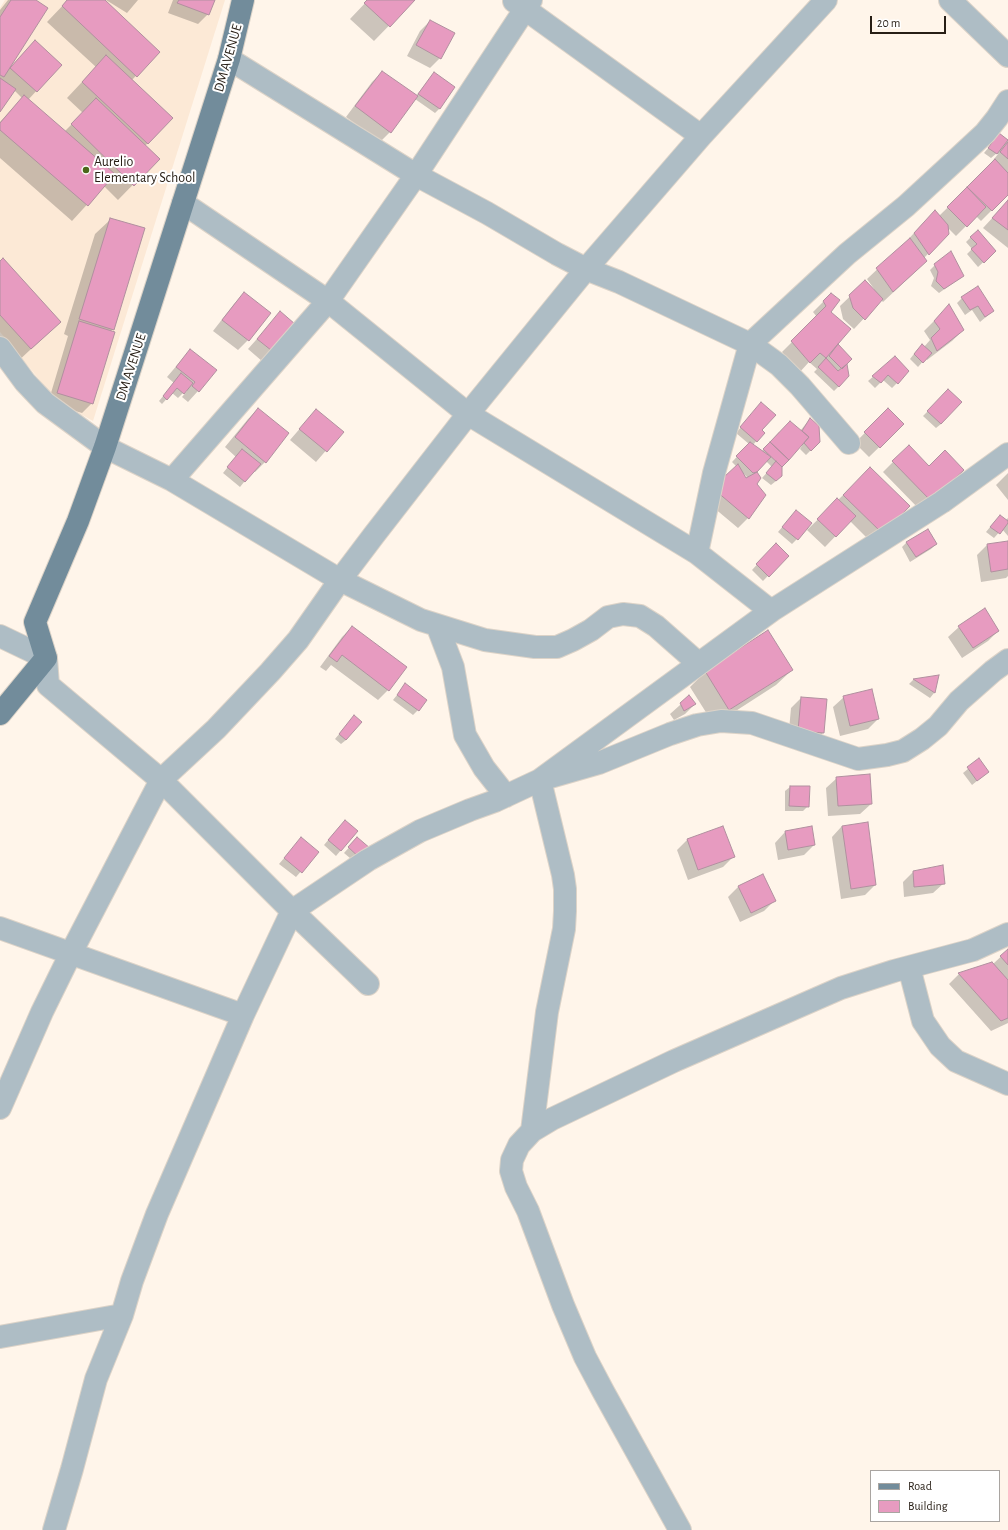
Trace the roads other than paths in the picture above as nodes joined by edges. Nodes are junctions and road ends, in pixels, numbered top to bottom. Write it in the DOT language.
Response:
graph roads {
  1 [pos="243,0"];
  2 [pos="826,0"];
  3 [pos="950,0"];
  4 [pos="523,3"];
  5 [pos="1008,56"];
  6 [pos="229,59"];
  7 [pos="1008,101"];
  8 [pos="701,136"];
  9 [pos="416,175"];
  10 [pos="183,203"];
  11 [pos="586,269"];
  12 [pos="328,301"];
  13 [pos="750,344"];
  14 [pos="0,348"];
  15 [pos="468,414"];
  16 [pos="849,443"];
  17 [pos="106,447"];
  18 [pos="1008,454"];
  19 [pos="172,480"];
  20 [pos="697,553"];
  21 [pos="340,580"];
  22 [pos="771,611"];
  23 [pos="437,625"];
  24 [pos="0,636"];
  25 [pos="46,658"];
  26 [pos="1008,660"];
  27 [pos="698,664"];
  28 [pos="0,714"];
  29 [pos="161,780"];
  30 [pos="540,780"];
  31 [pos="506,796"];
  32 [pos="292,911"];
  33 [pos="0,928"];
  34 [pos="1008,934"];
  35 [pos="71,953"];
  36 [pos="909,967"];
  37 [pos="368,984"];
  38 [pos="243,1015"];
  39 [pos="1008,1084"];
  40 [pos="0,1108"];
  41 [pos="532,1131"];
  42 [pos="122,1315"];
  43 [pos="0,1336"];
  44 [pos="54,1530"];
  45 [pos="680,1530"];
  1 -- 6 [label="main road, DM AVENUE"];
  2 -- 8 [label="street"];
  3 -- 5 [label="street"];
  4 -- 8 [label="street"];
  4 -- 9 [label="street"];
  6 -- 9 [label="street"];
  6 -- 10 [label="main road, DM AVENUE"];
  7 -- 13 [label="street"];
  8 -- 11 [label="street"];
  9 -- 11 [label="street"];
  9 -- 12 [label="street"];
  10 -- 12 [label="street"];
  10 -- 17 [label="main road, DM AVENUE"];
  11 -- 13 [label="street"];
  11 -- 15 [label="street"];
  12 -- 15 [label="street"];
  12 -- 19 [label="street"];
  13 -- 16 [label="street"];
  13 -- 20 [label="street"];
  14 -- 17 [label="street"];
  15 -- 20 [label="street"];
  15 -- 21 [label="street"];
  17 -- 19 [label="street"];
  17 -- 25 [label="main road, DM AVENUE"];
  18 -- 22 [label="street"];
  19 -- 21 [label="street"];
  20 -- 22 [label="street"];
  21 -- 23 [label="street"];
  21 -- 29 [label="street"];
  22 -- 27 [label="street"];
  23 -- 27 [label="street"];
  23 -- 31 [label="street"];
  24 -- 25 [label="street"];
  25 -- 28 [label="main road"];
  25 -- 29 [label="street"];
  26 -- 30 [label="street"];
  27 -- 30 [label="street"];
  29 -- 32 [label="street"];
  29 -- 35 [label="street"];
  30 -- 31 [label="street"];
  30 -- 41 [label="street"];
  31 -- 32 [label="street"];
  32 -- 37 [label="street"];
  32 -- 38 [label="street"];
  33 -- 35 [label="street"];
  34 -- 36 [label="street"];
  35 -- 38 [label="street"];
  35 -- 40 [label="street"];
  36 -- 39 [label="street"];
  36 -- 41 [label="street"];
  38 -- 42 [label="street"];
  41 -- 45 [label="street"];
  42 -- 43 [label="street"];
  42 -- 44 [label="street"];
}
